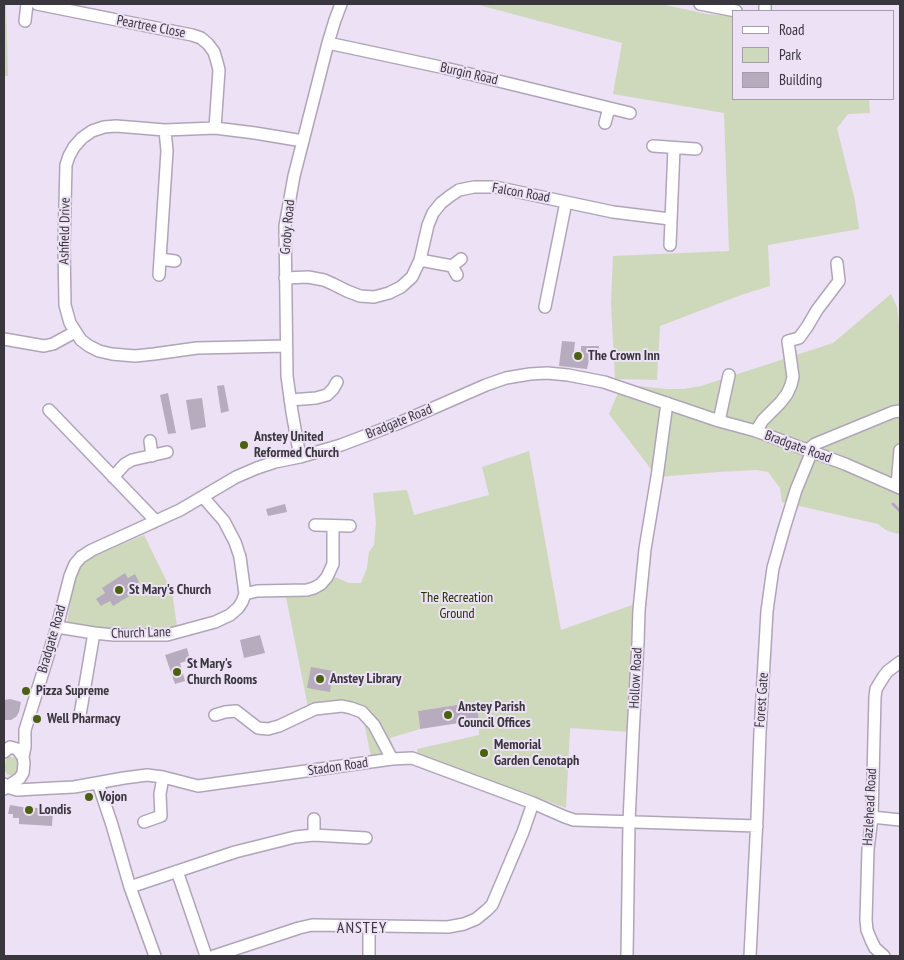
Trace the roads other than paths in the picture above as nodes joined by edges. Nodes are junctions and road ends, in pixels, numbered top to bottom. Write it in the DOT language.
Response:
graph roads {
  1 [pos="27,4"];
  2 [pos="36,4"];
  3 [pos="341,4"];
  4 [pos="700,4"];
  5 [pos="732,10"];
  6 [pos="24,21"];
  7 [pos="328,43"];
  8 [pos="609,108"];
  9 [pos="630,112"];
  10 [pos="605,123"];
  11 [pos="215,128"];
  12 [pos="165,130"];
  13 [pos="303,141"];
  14 [pos="653,146"];
  15 [pos="674,148"];
  16 [pos="696,149"];
  17 [pos="566,202"];
  18 [pos="670,219"];
  19 [pos="670,245"];
  20 [pos="160,260"];
  21 [pos="420,260"];
  22 [pos="175,261"];
  23 [pos="836,263"];
  24 [pos="457,266"];
  25 [pos="159,274"];
  26 [pos="285,278"];
  27 [pos="545,306"];
  28 [pos="75,332"];
  29 [pos="4,340"];
  30 [pos="286,346"];
  31 [pos="729,375"];
  32 [pos="337,382"];
  33 [pos="290,400"];
  34 [pos="667,402"];
  35 [pos="49,410"];
  36 [pos="900,411"];
  37 [pos="719,421"];
  38 [pos="756,431"];
  39 [pos="150,441"];
  40 [pos="810,450"];
  41 [pos="900,450"];
  42 [pos="167,452"];
  43 [pos="152,456"];
  44 [pos="300,457"];
  45 [pos="113,477"];
  46 [pos="899,487"];
  47 [pos="203,497"];
  48 [pos="154,522"];
  49 [pos="315,526"];
  50 [pos="332,526"];
  51 [pos="350,526"];
  52 [pos="245,594"];
  53 [pos="56,628"];
  54 [pos="94,633"];
  55 [pos="900,662"];
  56 [pos="80,715"];
  57 [pos="215,715"];
  58 [pos="25,730"];
  59 [pos="7,748"];
  60 [pos="24,757"];
  61 [pos="392,759"];
  62 [pos="23,773"];
  63 [pos="163,777"];
  64 [pos="98,783"];
  65 [pos="5,787"];
  66 [pos="39,789"];
  67 [pos="532,803"];
  68 [pos="872,816"];
  69 [pos="314,819"];
  70 [pos="900,820"];
  71 [pos="144,822"];
  72 [pos="629,822"];
  73 [pos="757,826"];
  74 [pos="314,835"];
  75 [pos="366,838"];
  76 [pos="177,871"];
  77 [pos="130,887"];
  78 [pos="487,910"];
  79 [pos="497,918"];
  80 [pos="369,926"];
  81 [pos="155,956"];
  82 [pos="206,956"];
  83 [pos="214,956"];
  84 [pos="369,956"];
  85 [pos="627,956"];
  86 [pos="750,956"];
  87 [pos="884,956"];
  1 -- 6 [label="street"];
  2 -- 11 [label="street, Peartree Close"];
  3 -- 7 [label="street, Groby Road"];
  4 -- 5 [label="street"];
  7 -- 8 [label="street, Burgin Road"];
  7 -- 13 [label="street, Groby Road"];
  8 -- 9 [label="street, Burgin Road"];
  8 -- 10 [label="street"];
  11 -- 12 [label="street, Ashfield Drive"];
  11 -- 13 [label="street, Ashfield Drive"];
  12 -- 20 [label="street"];
  12 -- 28 [label="street, Ashfield Drive"];
  13 -- 26 [label="street, Groby Road"];
  14 -- 15 [label="street"];
  15 -- 16 [label="street"];
  15 -- 18 [label="street"];
  17 -- 18 [label="street, Falcon Road"];
  17 -- 21 [label="street, Falcon Road"];
  17 -- 27 [label="street"];
  18 -- 19 [label="street"];
  20 -- 22 [label="street"];
  20 -- 25 [label="street"];
  21 -- 24 [label="street"];
  21 -- 26 [label="street, Falcon Road"];
  23 -- 38 [label="street"];
  26 -- 30 [label="street, Groby Road"];
  28 -- 29 [label="street"];
  28 -- 30 [label="street, Ashfield Drive"];
  30 -- 33 [label="street, Groby Road"];
  31 -- 37 [label="street"];
  32 -- 33 [label="street"];
  33 -- 44 [label="street, Groby Road"];
  34 -- 37 [label="street, Bradgate Road"];
  34 -- 44 [label="street, Bradgate Road"];
  34 -- 72 [label="street, Hollow Road"];
  35 -- 45 [label="street"];
  36 -- 40 [label="street"];
  37 -- 38 [label="street, Bradgate Road"];
  38 -- 40 [label="street, Bradgate Road"];
  39 -- 43 [label="street"];
  40 -- 46 [label="street, Bradgate Road"];
  40 -- 73 [label="street, Forest Gate"];
  41 -- 46 [label="street"];
  42 -- 43 [label="street"];
  43 -- 45 [label="street"];
  44 -- 47 [label="street, Bradgate Road"];
  45 -- 48 [label="street"];
  47 -- 48 [label="street, Bradgate Road"];
  47 -- 52 [label="street"];
  48 -- 53 [label="street, Bradgate Road"];
  49 -- 50 [label="street"];
  50 -- 51 [label="street"];
  50 -- 52 [label="street"];
  52 -- 54 [label="street, Church Lane"];
  53 -- 54 [label="street, Church Lane"];
  53 -- 58 [label="street, Bradgate Road"];
  54 -- 56 [label="street, Church Lane"];
  55 -- 68 [label="street, Hazlehead Road"];
  57 -- 61 [label="street"];
  58 -- 59 [label="street, Bradgate Road"];
  58 -- 60 [label="street, Bradgate Road"];
  59 -- 60 [label="street"];
  60 -- 62 [label="street, Bradgate Road"];
  61 -- 63 [label="street, Stadon Road"];
  61 -- 67 [label="street, Stadon Road"];
  62 -- 65 [label="street"];
  62 -- 66 [label="street"];
  63 -- 64 [label="street, Stadon Road"];
  63 -- 71 [label="street"];
  64 -- 66 [label="street, Stadon Road"];
  64 -- 77 [label="street"];
  65 -- 66 [label="street, Stadon Road"];
  67 -- 72 [label="street, Stadon Road"];
  67 -- 78 [label="street"];
  68 -- 70 [label="street"];
  68 -- 87 [label="street, Hazlehead Road"];
  69 -- 74 [label="street"];
  72 -- 73 [label="street, Stadon Road"];
  72 -- 85 [label="street, Hollow Road"];
  73 -- 86 [label="street, Forest Gate"];
  74 -- 75 [label="street"];
  74 -- 76 [label="street"];
  76 -- 77 [label="street"];
  76 -- 82 [label="street"];
  77 -- 81 [label="street"];
  78 -- 79 [label="street"];
  78 -- 80 [label="street"];
  80 -- 83 [label="street"];
  80 -- 84 [label="street"];
}
